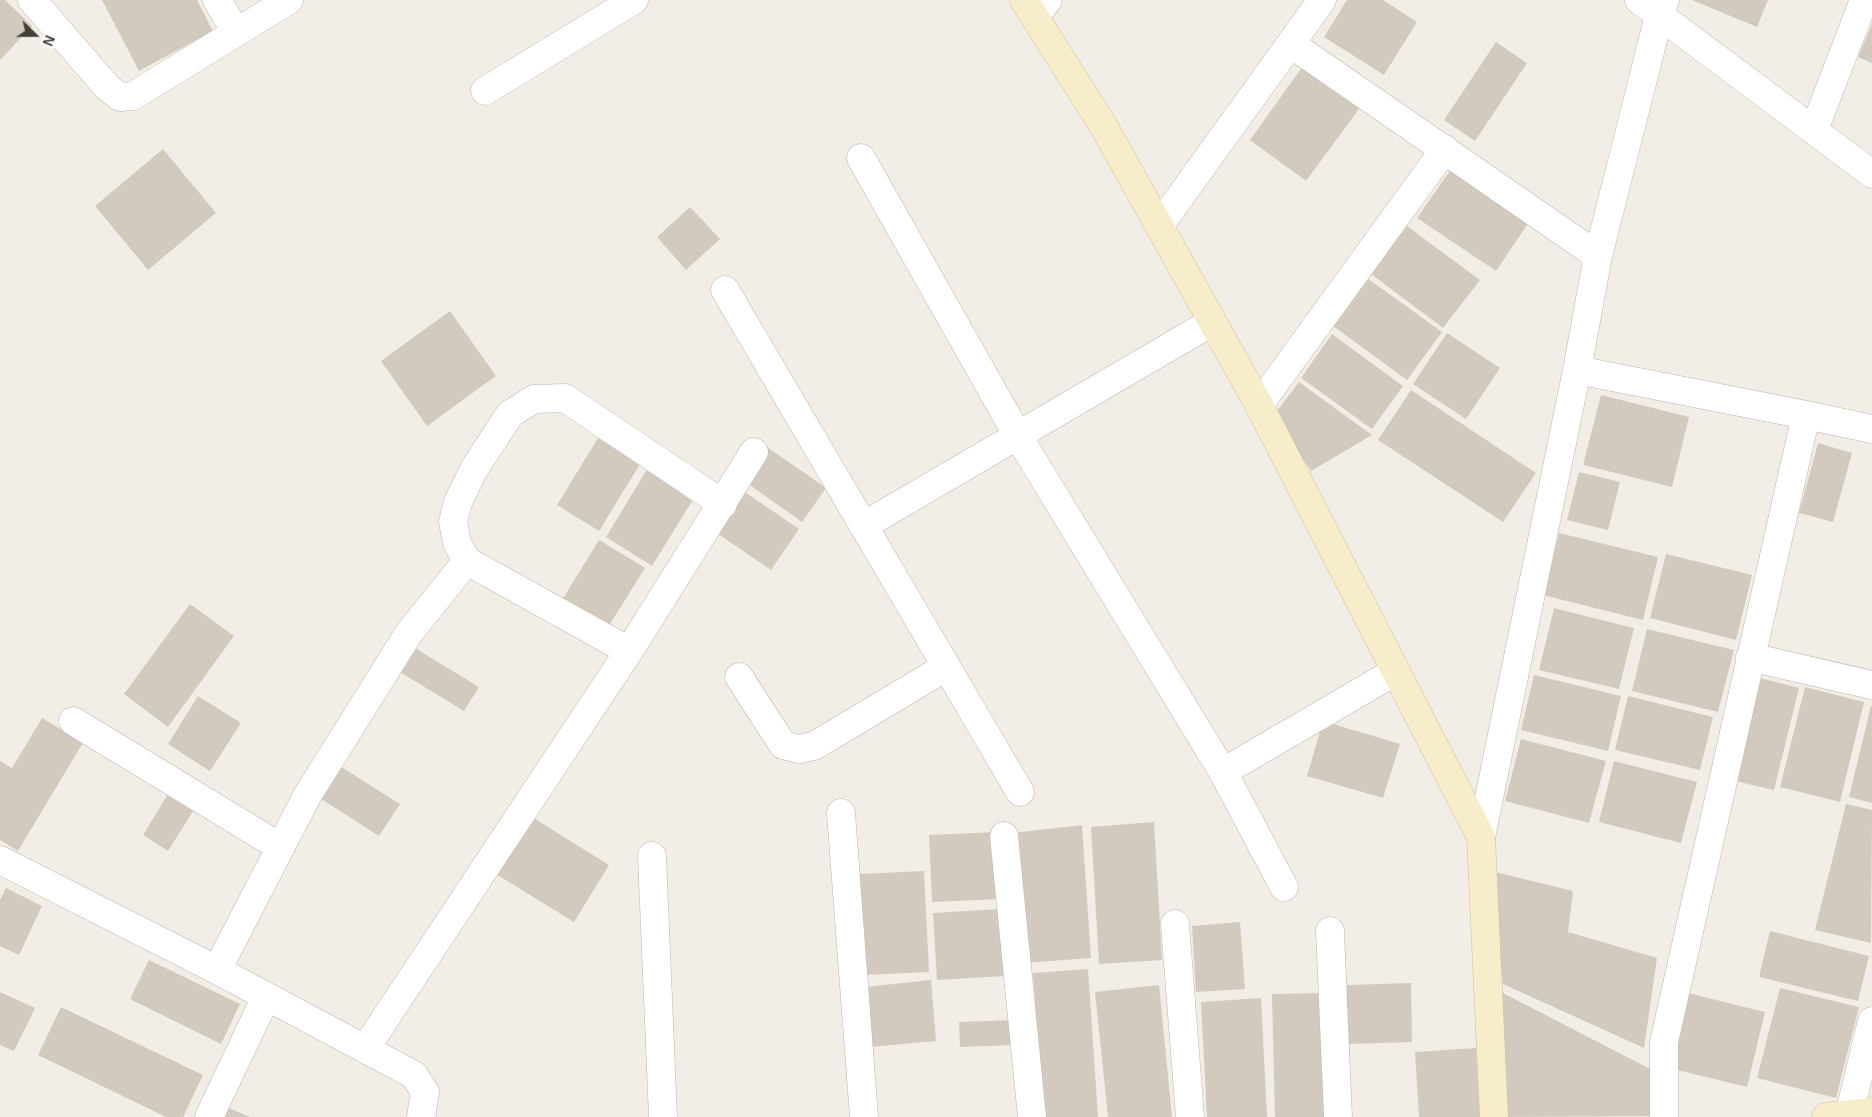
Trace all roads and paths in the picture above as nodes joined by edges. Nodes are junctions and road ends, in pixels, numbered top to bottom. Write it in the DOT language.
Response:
graph roads {
  1 [pos="32,0"];
  2 [pos="217,0"];
  3 [pos="289,0"];
  4 [pos="634,0"];
  5 [pos="1322,0"];
  6 [pos="1864,0"];
  7 [pos="1035,5"];
  8 [pos="1654,5"];
  9 [pos="236,32"];
  10 [pos="1291,44"];
  11 [pos="485,91"];
  12 [pos="1814,130"];
  13 [pos="1445,149"];
  14 [pos="861,158"];
  15 [pos="1872,174"];
  16 [pos="1159,226"];
  17 [pos="1598,256"];
  18 [pos="725,290"];
  19 [pos="1212,322"];
  20 [pos="1577,370"];
  21 [pos="1259,405"];
  22 [pos="1806,414"];
  23 [pos="1872,430"];
  24 [pos="1018,436"];
  25 [pos="754,452"];
  26 [pos="723,504"];
  27 [pos="863,526"];
  28 [pos="467,561"];
  29 [pos="630,651"];
  30 [pos="1750,657"];
  31 [pos="946,667"];
  32 [pos="1396,671"];
  33 [pos="740,677"];
  34 [pos="1872,685"];
  35 [pos="73,721"];
  36 [pos="1224,772"];
  37 [pos="1020,792"];
  38 [pos="841,814"];
  39 [pos="1004,836"];
  40 [pos="1481,837"];
  41 [pos="280,847"];
  42 [pos="652,856"];
  43 [pos="0,860"];
  44 [pos="1284,887"];
  45 [pos="1175,924"];
  46 [pos="1330,931"];
  47 [pos="217,970"];
  48 [pos="266,997"];
  49 [pos="1872,1021"];
  50 [pos="365,1049"];
  51 [pos="1849,1115"];
  52 [pos="209,1117"];
  53 [pos="421,1117"];
  54 [pos="663,1117"];
  55 [pos="864,1117"];
  56 [pos="1032,1117"];
  57 [pos="1190,1117"];
  58 [pos="1338,1117"];
  59 [pos="1494,1117"];
  60 [pos="1664,1117"];
  1 -- 9 [label="street"];
  2 -- 9 [label="street"];
  3 -- 9 [label="street"];
  4 -- 11 [label="street"];
  5 -- 10 [label="street"];
  6 -- 12 [label="street"];
  7 -- 16 [label="street"];
  8 -- 12 [label="street"];
  8 -- 17 [label="street"];
  10 -- 13 [label="street"];
  10 -- 16 [label="street"];
  12 -- 15 [label="street"];
  13 -- 17 [label="street"];
  13 -- 21 [label="street"];
  14 -- 24 [label="street"];
  16 -- 19 [label="street"];
  17 -- 20 [label="street"];
  18 -- 27 [label="street"];
  19 -- 21 [label="street"];
  19 -- 24 [label="street"];
  20 -- 22 [label="street"];
  20 -- 40 [label="street"];
  21 -- 32 [label="street"];
  22 -- 23 [label="street"];
  22 -- 30 [label="street"];
  24 -- 27 [label="street"];
  24 -- 36 [label="street"];
  25 -- 26 [label="street"];
  26 -- 28 [label="street"];
  26 -- 29 [label="street"];
  27 -- 31 [label="street"];
  28 -- 29 [label="street"];
  28 -- 41 [label="street"];
  29 -- 50 [label="street"];
  30 -- 34 [label="street"];
  30 -- 60 [label="street"];
  31 -- 33 [label="street"];
  31 -- 37 [label="street"];
  32 -- 36 [label="street"];
  32 -- 40 [label="street"];
  35 -- 41 [label="street"];
  36 -- 44 [label="street"];
  38 -- 55 [label="street"];
  39 -- 56 [label="street"];
  40 -- 59 [label="street"];
  41 -- 47 [label="street"];
  42 -- 54 [label="street"];
  43 -- 47 [label="street"];
  45 -- 57 [label="street"];
  46 -- 58 [label="street"];
  47 -- 48 [label="street"];
  48 -- 50 [label="street"];
  48 -- 52 [label="street"];
  49 -- 51 [label="street"];
  50 -- 53 [label="street"];
}
